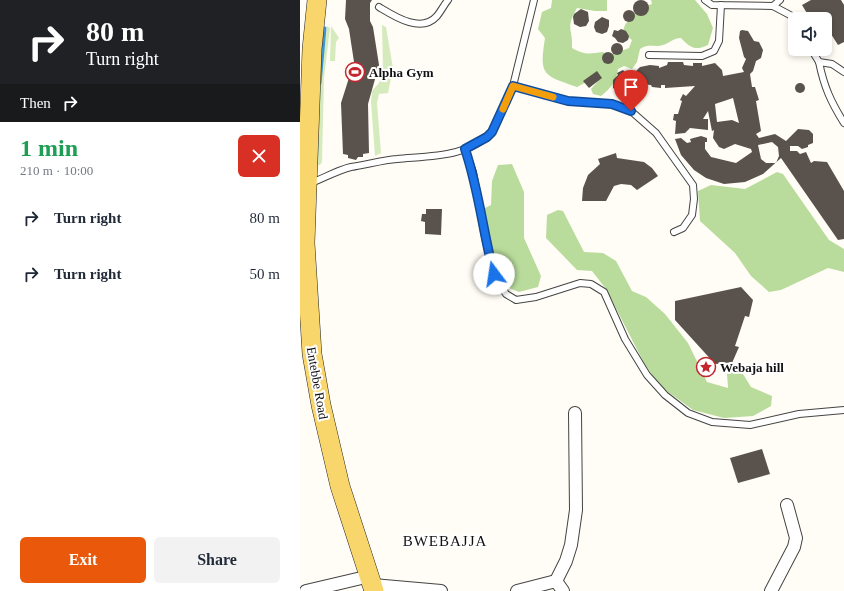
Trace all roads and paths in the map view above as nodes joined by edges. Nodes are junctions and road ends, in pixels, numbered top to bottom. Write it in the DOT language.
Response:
graph roads {
  1 [pos="317,0"];
  2 [pos="448,0"];
  3 [pos="534,0"];
  4 [pos="704,0"];
  5 [pos="780,0"];
  6 [pos="721,5"];
  7 [pos="772,6"];
  8 [pos="379,7"];
  9 [pos="788,14"];
  10 [pos="648,55"];
  11 [pos="816,56"];
  12 [pos="819,62"];
  13 [pos="844,72"];
  14 [pos="513,86"];
  15 [pos="844,123"];
  16 [pos="465,149"];
  17 [pos="306,185"];
  18 [pos="674,232"];
  19 [pos="304,313"];
  20 [pos="844,410"];
  21 [pos="576,413"];
  22 [pos="787,505"];
  23 [pos="372,584"];
  24 [pos="559,586"];
  25 [pos="306,591"];
  26 [pos="441,591"];
  27 [pos="517,591"];
  28 [pos="772,591"];
  1 -- 17 [label="main road, Entebbe Road"];
  2 -- 8 [label="lane"];
  3 -- 14 [label="lane"];
  4 -- 6 [label="lane"];
  5 -- 7 [label="lane"];
  6 -- 7 [label="lane"];
  6 -- 10 [label="lane"];
  7 -- 9 [label="lane"];
  11 -- 12 [label="lane"];
  12 -- 13 [label="lane"];
  12 -- 15 [label="lane"];
  14 -- 16 [label="lane"];
  14 -- 18 [label="lane"];
  16 -- 17 [label="lane"];
  16 -- 20 [label="lane"];
  17 -- 19 [label="main road, Entebbe Road"];
  19 -- 23 [label="main road, Entebbe Road"];
  21 -- 24 [label="street"];
  22 -- 28 [label="street"];
  23 -- 25 [label="street"];
  23 -- 26 [label="street"];
  24 -- 27 [label="street"];
}
